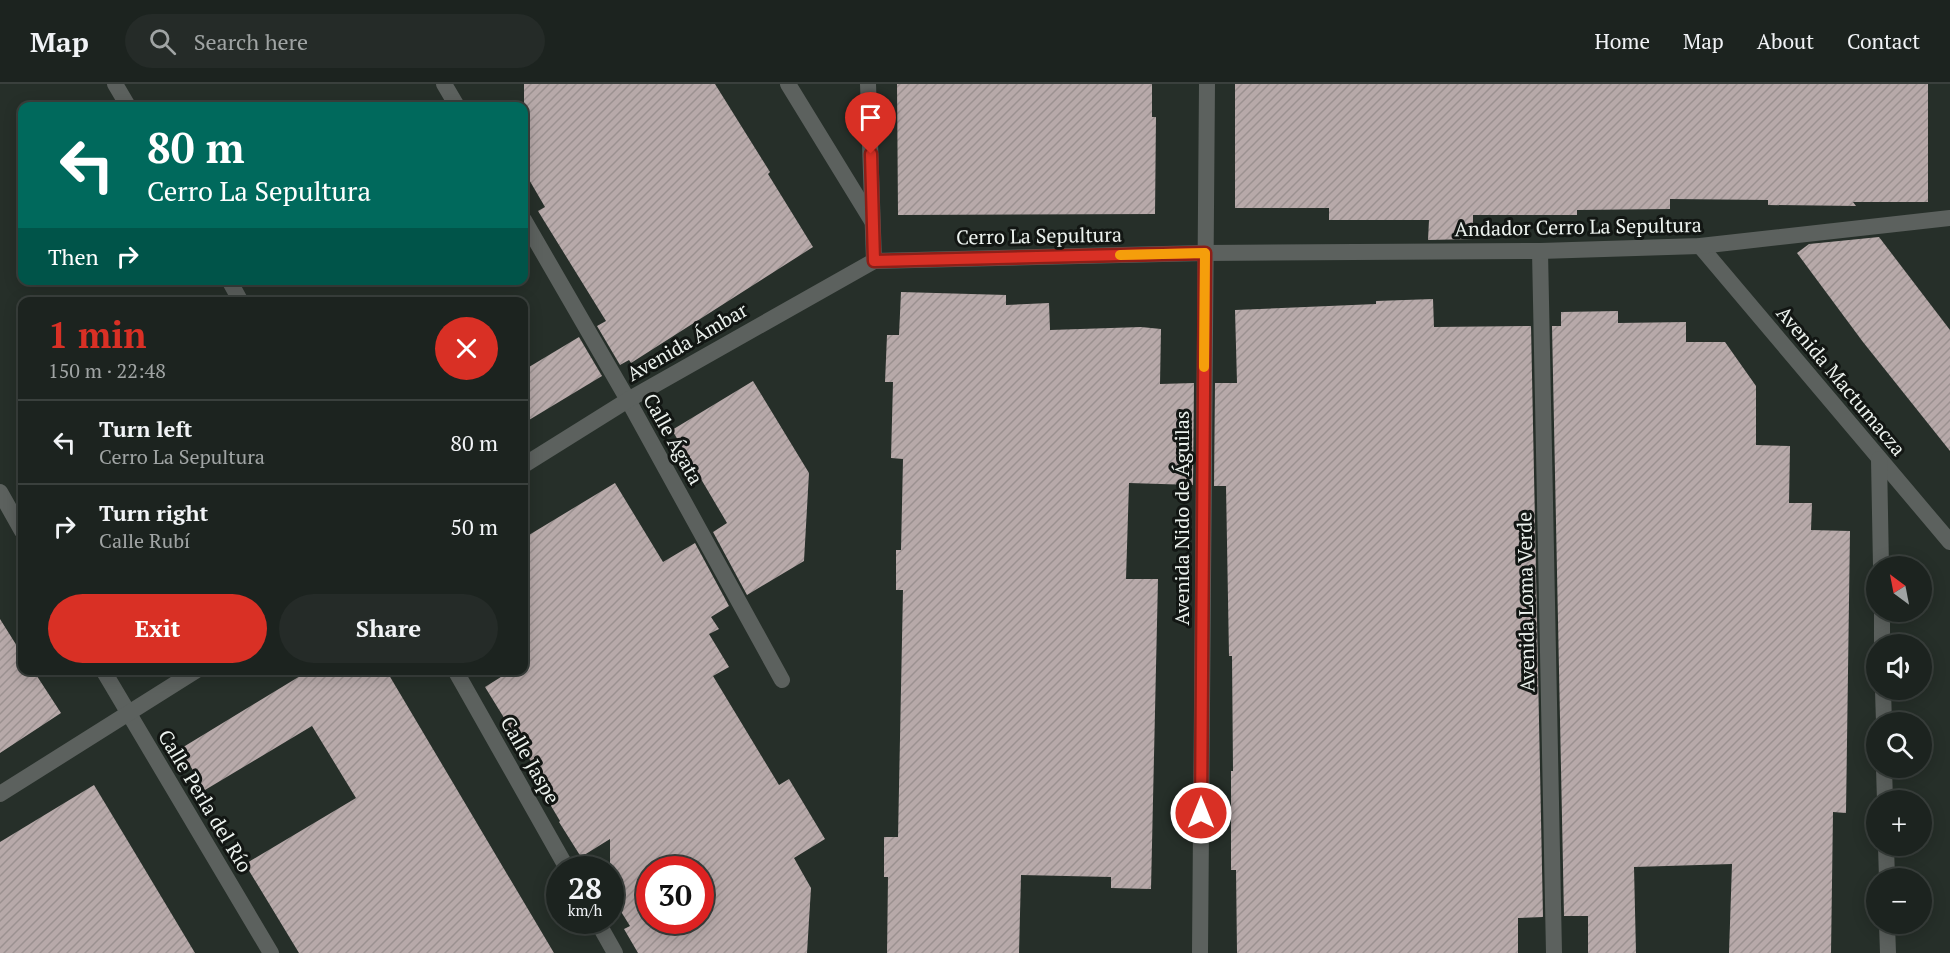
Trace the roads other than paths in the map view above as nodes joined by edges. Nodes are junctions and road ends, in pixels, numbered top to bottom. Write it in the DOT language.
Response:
graph roads {
  1 [pos="115,84"];
  2 [pos="444,84"];
  3 [pos="788,84"];
  4 [pos="868,84"];
  5 [pos="1207,84"];
  6 [pos="126,102"];
  7 [pos="455,102"];
  8 [pos="1950,218"];
  9 [pos="873,224"];
  10 [pos="528,227"];
  11 [pos="1700,246"];
  12 [pos="1540,251"];
  13 [pos="1205,253"];
  14 [pos="874,261"];
  15 [pos="628,400"];
  16 [pos="1879,459"];
  17 [pos="528,462"];
  18 [pos="0,492"];
  19 [pos="18,524"];
  20 [pos="1950,542"];
  21 [pos="1881,556"];
  22 [pos="106,675"];
  23 [pos="189,675"];
  24 [pos="457,675"];
  25 [pos="782,680"];
  26 [pos="128,714"];
  27 [pos="0,794"];
  28 [pos="560,856"];
  29 [pos="604,934"];
  30 [pos="1887,934"];
  31 [pos="271,953"];
  32 [pos="615,953"];
  33 [pos="1200,953"];
  34 [pos="1554,953"];
  35 [pos="1888,953"];
  1 -- 6 [label="street"];
  2 -- 7 [label="street"];
  3 -- 9 [label="street"];
  4 -- 9 [label="street"];
  5 -- 13 [label="street, Avenida Nido de Águilas"];
  8 -- 11 [label="street, Andador Cerro La Sepultura"];
  9 -- 14 [label="street"];
  10 -- 15 [label="street, Calle Ágata"];
  11 -- 12 [label="street, Andador Cerro La Sepultura"];
  11 -- 16 [label="street, Avenida Mactumacza"];
  12 -- 13 [label="street, Andador Cerro La Sepultura"];
  12 -- 34 [label="street, Avenida Loma Verde"];
  13 -- 14 [label="street, Cerro La Sepultura"];
  13 -- 33 [label="street, Avenida Nido de Águilas"];
  14 -- 15 [label="street, Avenida Ámbar"];
  15 -- 17 [label="street, Avenida Ámbar"];
  15 -- 25 [label="street, Calle Ágata"];
  16 -- 20 [label="street, Avenida Mactumacza"];
  16 -- 21 [label="street"];
  18 -- 19 [label="street"];
  22 -- 26 [label="street, Calle Perla del Río"];
  23 -- 26 [label="street"];
  24 -- 28 [label="street, Calle Jaspe"];
  26 -- 27 [label="street"];
  26 -- 31 [label="street, Calle Perla del Río"];
  29 -- 32 [label="street"];
  30 -- 35 [label="street"];
}
